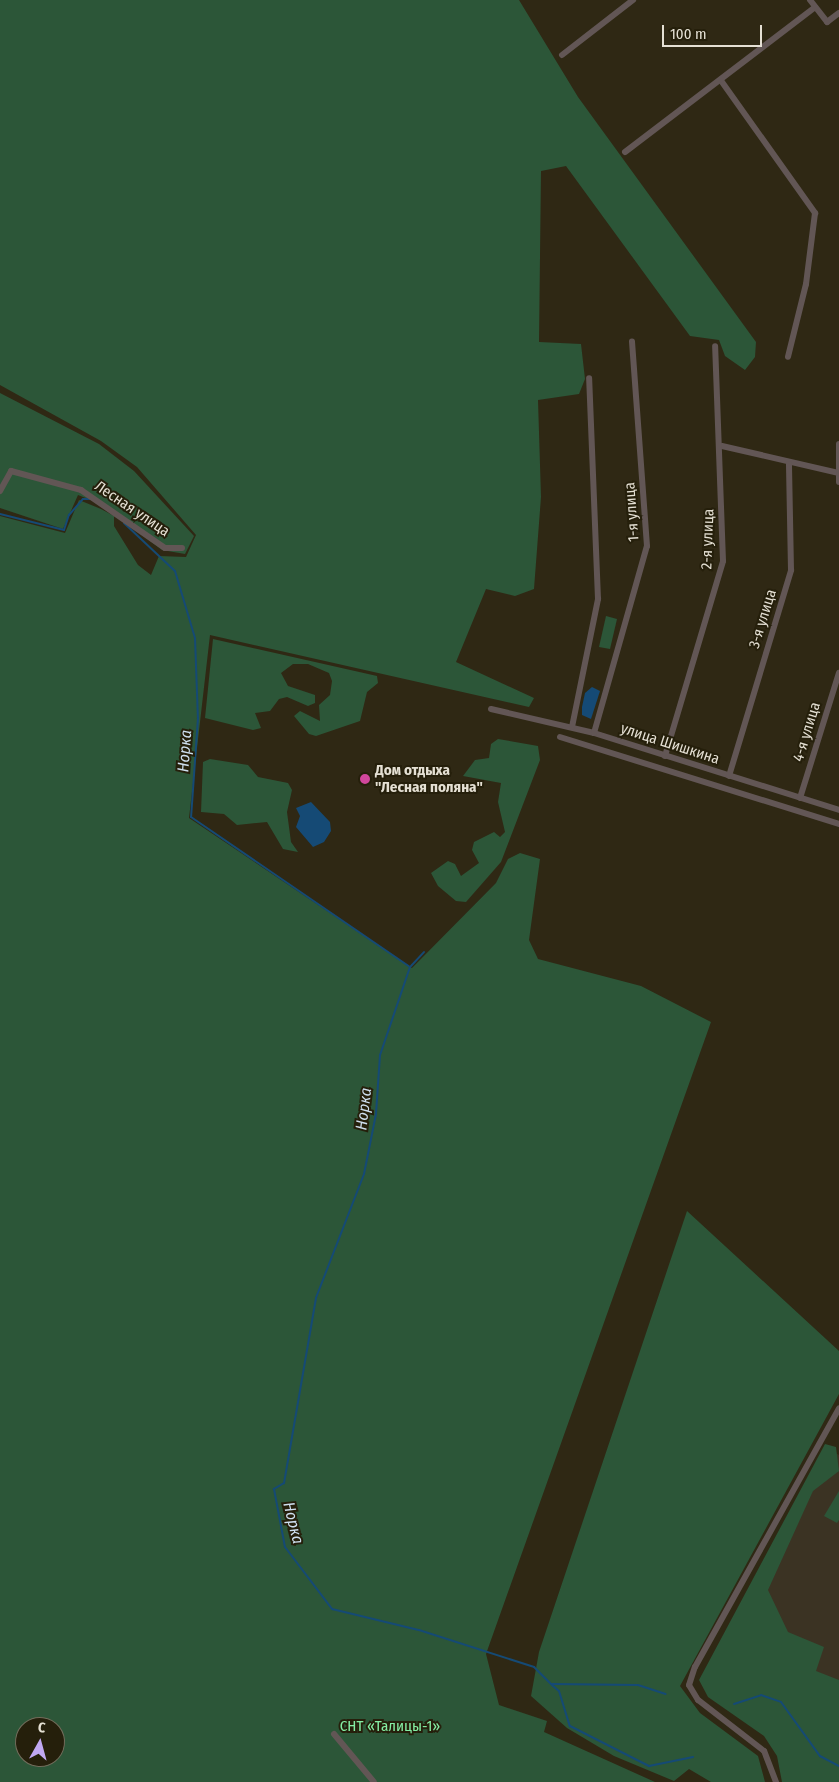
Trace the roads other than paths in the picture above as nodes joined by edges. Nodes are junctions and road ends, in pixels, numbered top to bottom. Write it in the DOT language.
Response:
graph roads {
  1 [pos="633,0"];
  2 [pos="810,0"];
  3 [pos="815,7"];
  4 [pos="839,13"];
  5 [pos="562,55"];
  6 [pos="722,82"];
  7 [pos="625,152"];
  8 [pos="632,342"];
  9 [pos="715,346"];
  10 [pos="788,357"];
  11 [pos="589,378"];
  12 [pos="839,444"];
  13 [pos="722,446"];
  14 [pos="789,464"];
  15 [pos="838,472"];
  16 [pos="839,482"];
  17 [pos="0,491"];
  18 [pos="182,548"];
  19 [pos="839,673"];
  20 [pos="491,709"];
  21 [pos="572,727"];
  22 [pos="594,733"];
  23 [pos="560,738"];
  24 [pos="665,756"];
  25 [pos="729,776"];
  26 [pos="800,798"];
  27 [pos="839,810"];
  28 [pos="839,824"];
  29 [pos="839,1408"];
  30 [pos="334,1734"];
  31 [pos="374,1782"];
  32 [pos="776,1782"];
  1 -- 5 [label="street"];
  2 -- 3 [label="street"];
  3 -- 4 [label="street"];
  3 -- 6 [label="street"];
  6 -- 7 [label="street"];
  6 -- 10 [label="street"];
  8 -- 22 [label="street, 1-я улица"];
  9 -- 13 [label="street, 2-я улица"];
  11 -- 21 [label="street"];
  12 -- 15 [label="street"];
  13 -- 14 [label="street"];
  13 -- 24 [label="street, 2-я улица"];
  14 -- 15 [label="street"];
  14 -- 25 [label="street, 3-я улица"];
  15 -- 16 [label="street"];
  17 -- 18 [label="street, Лесная улица"];
  19 -- 26 [label="street, 4-я улица"];
  20 -- 21 [label="street, улица Шишкина"];
  21 -- 22 [label="street, улица Шишкина"];
  22 -- 24 [label="street, улица Шишкина"];
  23 -- 28 [label="street"];
  24 -- 25 [label="street, улица Шишкина"];
  25 -- 26 [label="street, улица Шишкина"];
  26 -- 27 [label="street, улица Шишкина"];
  29 -- 32 [label="street"];
  30 -- 31 [label="street"];
}
